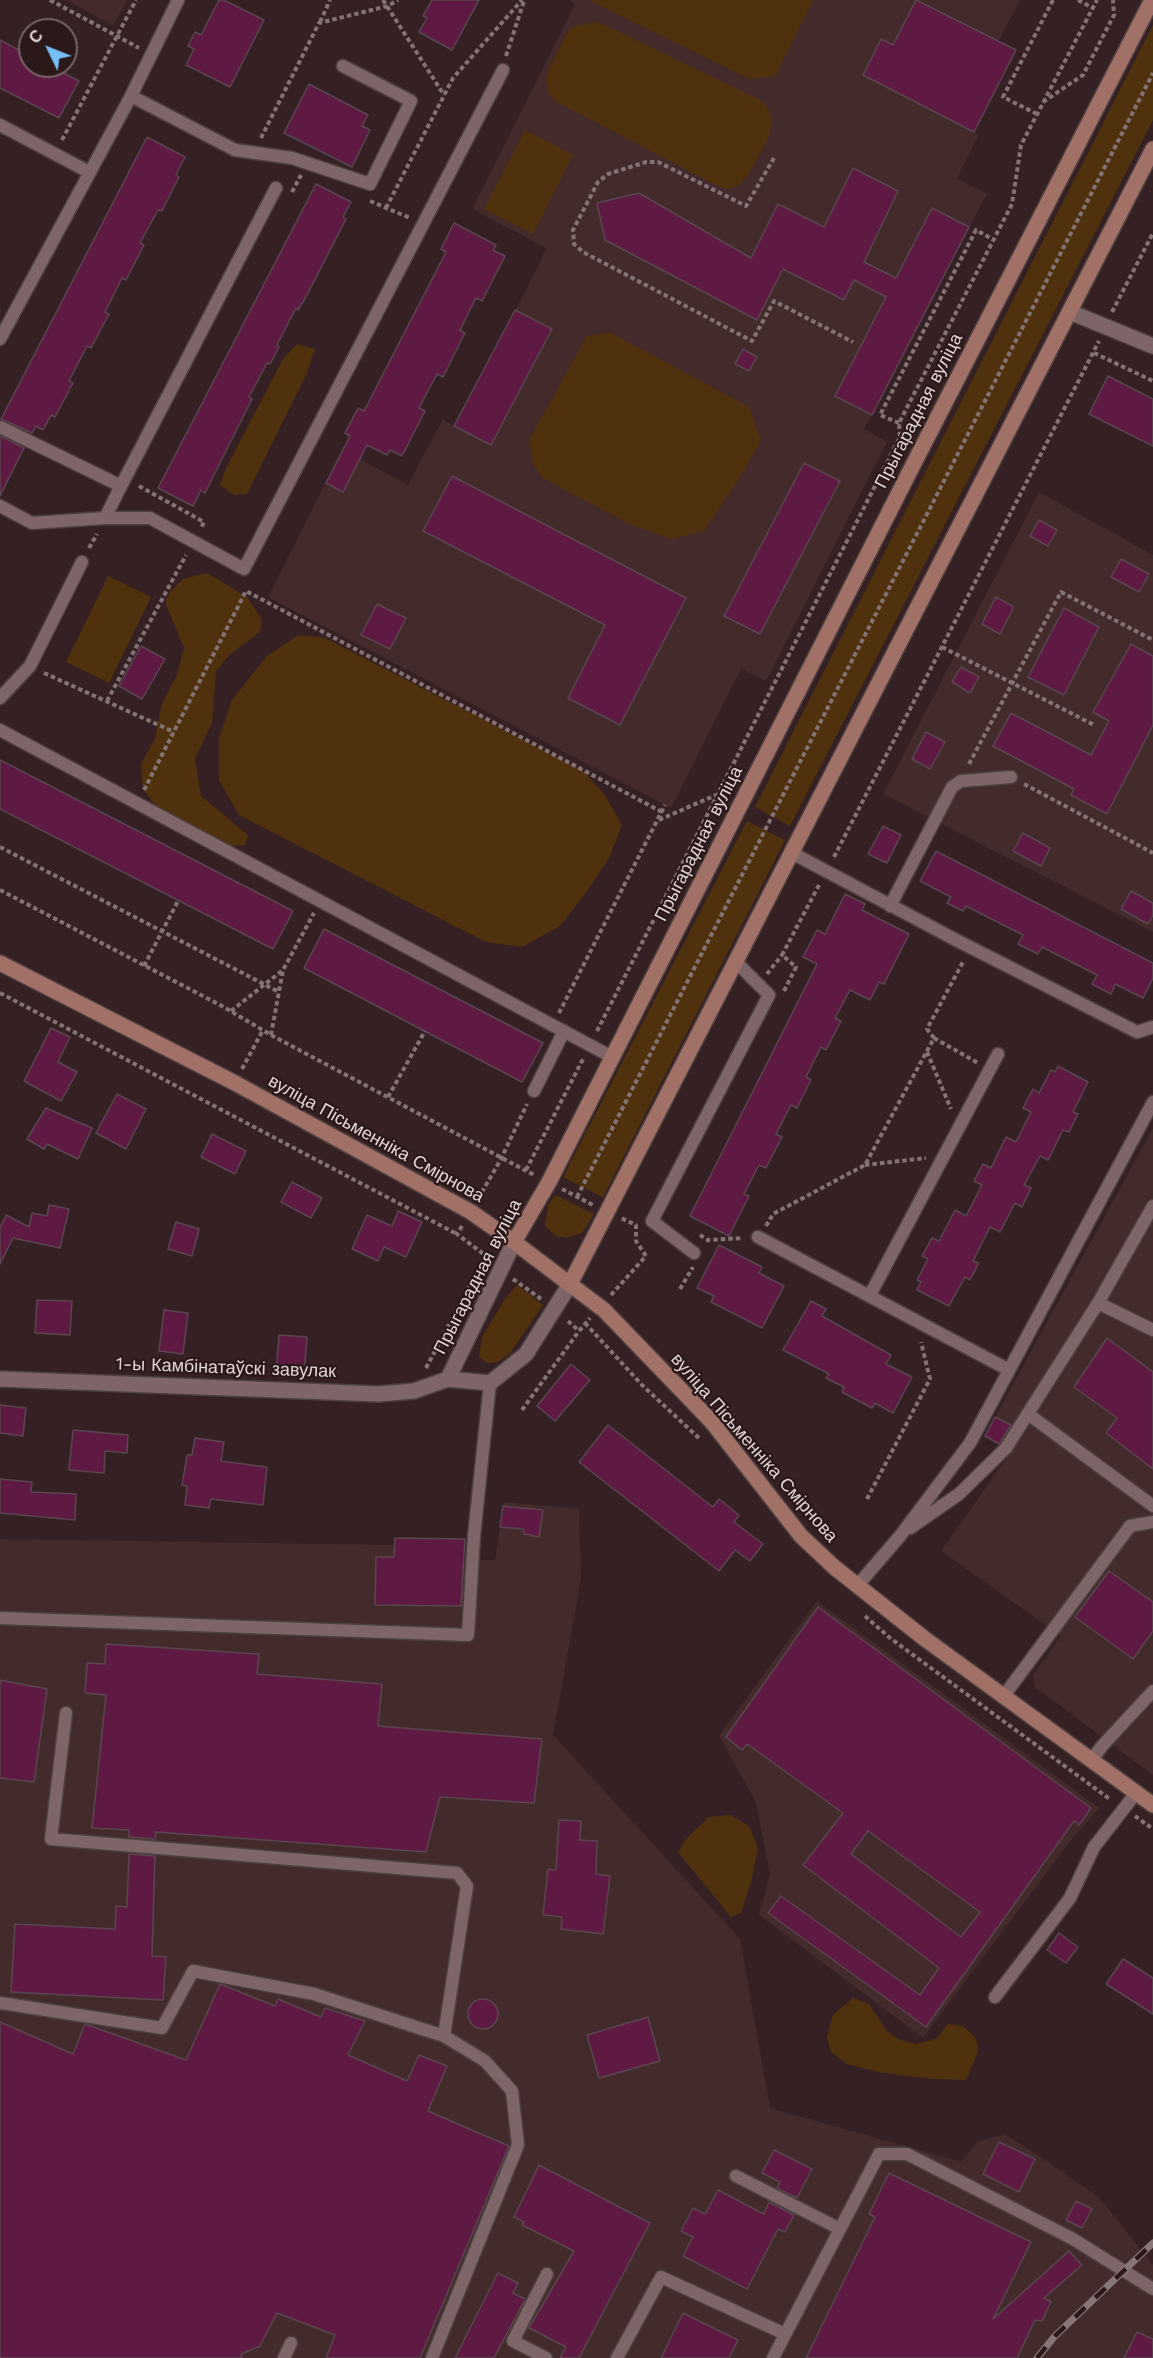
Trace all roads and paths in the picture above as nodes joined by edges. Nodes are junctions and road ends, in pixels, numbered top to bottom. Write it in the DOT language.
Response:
graph roads {
  1 [pos="50,0"];
  2 [pos="136,0"];
  3 [pos="178,0"];
  4 [pos="330,0"];
  5 [pos="383,0"];
  6 [pos="398,0"];
  7 [pos="523,0"];
  8 [pos="1053,0"];
  9 [pos="1078,0"];
  10 [pos="1097,0"];
  11 [pos="1113,0"];
  12 [pos="1152,0"];
  13 [pos="388,6"];
  14 [pos="1093,8"];
  15 [pos="320,22"];
  16 [pos="116,36"];
  17 [pos="151,55"];
  18 [pos="343,66"];
  19 [pos="503,70"];
  20 [pos="1153,73"];
  21 [pos="131,96"];
  22 [pos="445,96"];
  23 [pos="1042,102"];
  24 [pos="1037,114"];
  25 [pos="0,125"];
  26 [pos="1153,148"];
  27 [pos="254,152"];
  28 [pos="54,154"];
  29 [pos="774,158"];
  30 [pos="304,170"];
  31 [pos="89,172"];
  32 [pos="276,188"];
  33 [pos="365,198"];
  34 [pos="287,201"];
  35 [pos="386,208"];
  36 [pos="422,224"];
  37 [pos="1153,233"];
  38 [pos="994,240"];
  39 [pos="0,309"];
  40 [pos="1070,312"];
  41 [pos="13,316"];
  42 [pos="1105,326"];
  43 [pos="0,339"];
  44 [pos="853,342"];
  45 [pos="1153,346"];
  46 [pos="1094,353"];
  47 [pos="1153,381"];
  48 [pos="899,423"];
  49 [pos="0,427"];
  50 [pos="145,476"];
  51 [pos="121,486"];
  52 [pos="139,486"];
  53 [pos="0,506"];
  54 [pos="105,518"];
  55 [pos="123,518"];
  56 [pos="193,541"];
  57 [pos="81,562"];
  58 [pos="1153,640"];
  59 [pos="942,647"];
  60 [pos="30,666"];
  61 [pos="1012,683"];
  62 [pos="0,698"];
  63 [pos="107,701"];
  64 [pos="1094,725"];
  65 [pos="0,730"];
  66 [pos="174,732"];
  67 [pos="1011,777"];
  68 [pos="960,781"];
  69 [pos="717,795"];
  70 [pos="137,803"];
  71 [pos="665,805"];
  72 [pos="662,812"];
  73 [pos="658,820"];
  74 [pos="0,847"];
  75 [pos="792,853"];
  76 [pos="1153,853"];
  77 [pos="833,858"];
  78 [pos="0,890"];
  79 [pos="178,901"];
  80 [pos="321,902"];
  81 [pos="890,906"];
  82 [pos="162,932"];
  83 [pos="971,948"];
  84 [pos="736,962"];
  85 [pos="0,963"];
  86 [pos="144,966"];
  87 [pos="283,970"];
  88 [pos="264,985"];
  89 [pos="279,992"];
  90 [pos="0,993"];
  91 [pos="231,1011"];
  92 [pos="1153,1027"];
  93 [pos="559,1028"];
  94 [pos="263,1030"];
  95 [pos="425,1031"];
  96 [pos="271,1035"];
  97 [pos="934,1038"];
  98 [pos="590,1045"];
  99 [pos="927,1052"];
  100 [pos="998,1054"];
  101 [pos="612,1057"];
  102 [pos="990,1070"];
  103 [pos="235,1083"];
  104 [pos="534,1091"];
  105 [pos="388,1097"];
  106 [pos="1153,1102"];
  107 [pos="959,1127"];
  108 [pos="944,1156"];
  109 [pos="865,1165"];
  110 [pos="526,1170"];
  111 [pos="549,1182"];
  112 [pos="577,1197"];
  113 [pos="1153,1206"];
  114 [pos="607,1212"];
  115 [pos="457,1233"];
  116 [pos="758,1237"];
  117 [pos="514,1242"];
  118 [pos="694,1253"];
  119 [pos="487,1255"];
  120 [pos="646,1256"];
  121 [pos="570,1284"];
  122 [pos="870,1295"];
  123 [pos="1098,1303"];
  124 [pos="917,1321"];
  125 [pos="1153,1330"];
  126 [pos="579,1331"];
  127 [pos="1009,1370"];
  128 [pos="0,1379"];
  129 [pos="448,1379"];
  130 [pos="490,1383"];
  131 [pos="414,1391"];
  132 [pos="522,1410"];
  133 [pos="1028,1414"];
  134 [pos="867,1499"];
  135 [pos="1153,1506"];
  136 [pos="1153,1522"];
  137 [pos="900,1536"];
  138 [pos="857,1586"];
  139 [pos="0,1618"];
  140 [pos="1153,1691"];
  141 [pos="1003,1697"];
  142 [pos="66,1713"];
  143 [pos="1091,1761"];
  144 [pos="1136,1793"];
  145 [pos="1153,1805"];
  146 [pos="995,1997"];
  147 [pos="0,2003"];
  148 [pos="444,2036"];
  149 [pos="736,2176"];
  150 [pos="840,2229"];
  151 [pos="547,2274"];
  152 [pos="1153,2289"];
  153 [pos="785,2334"];
  154 [pos="291,2343"];
  155 [pos="284,2358"];
  156 [pos="432,2358"];
  157 [pos="546,2358"];
  158 [pos="617,2358"];
  159 [pos="773,2358"];
  1 -- 16 [label="path"];
  2 -- 16 [label="path"];
  3 -- 17 [label="lane"];
  4 -- 15 [label="path"];
  5 -- 13 [label="path"];
  6 -- 13 [label="path"];
  7 -- 19 [label="path"];
  7 -- 22 [label="path"];
  8 -- 24 [label="path"];
  9 -- 14 [label="path"];
  10 -- 14 [label="path"];
  11 -- 23 [label="path"];
  12 -- 101 [label="street, Прыгарадная вуліца"];
  13 -- 15 [label="path"];
  13 -- 22 [label="path"];
  14 -- 23 [label="path"];
  15 -- 27 [label="path"];
  16 -- 17 [label="path"];
  16 -- 28 [label="path"];
  17 -- 21 [label="lane"];
  18 -- 27 [label="lane"];
  19 -- 36 [label="lane"];
  20 -- 112 [label="path"];
  21 -- 27 [label="lane"];
  21 -- 31 [label="lane"];
  22 -- 35 [label="path"];
  23 -- 24 [label="path"];
  24 -- 38 [label="path"];
  25 -- 28 [label="lane"];
  26 -- 40 [label="street"];
  28 -- 31 [label="lane"];
  29 -- 44 [label="path"];
  30 -- 34 [label="path"];
  31 -- 41 [label="lane"];
  32 -- 51 [label="lane"];
  33 -- 35 [label="path"];
  35 -- 36 [label="path"];
  36 -- 56 [label="lane"];
  37 -- 42 [label="path"];
  38 -- 48 [label="path"];
  38 -- 48 [label="path"];
  39 -- 41 [label="lane"];
  40 -- 42 [label="street"];
  40 -- 75 [label="street"];
  41 -- 43 [label="lane"];
  42 -- 45 [label="street"];
  42 -- 46 [label="path"];
  46 -- 47 [label="path"];
  46 -- 59 [label="path"];
  48 -- 69 [label="path"];
  49 -- 51 [label="lane"];
  50 -- 52 [label="path"];
  51 -- 54 [label="lane"];
  52 -- 55 [label="path"];
  52 -- 56 [label="path"];
  53 -- 54 [label="lane"];
  54 -- 55 [label="lane"];
  54 -- 57 [label="path"];
  55 -- 56 [label="lane"];
  56 -- 63 [label="path"];
  57 -- 60 [label="lane"];
  58 -- 61 [label="path"];
  59 -- 61 [label="path"];
  59 -- 77 [label="path"];
  60 -- 62 [label="lane"];
  60 -- 63 [label="path"];
  61 -- 64 [label="path"];
  61 -- 68 [label="path"];
  63 -- 66 [label="path"];
  65 -- 70 [label="lane"];
  66 -- 70 [label="path"];
  66 -- 72 [label="path"];
  67 -- 68 [label="lane"];
  67 -- 76 [label="path"];
  68 -- 81 [label="lane"];
  69 -- 73 [label="path"];
  69 -- 98 [label="path"];
  70 -- 80 [label="lane"];
  71 -- 72 [label="path"];
  72 -- 73 [label="path"];
  73 -- 93 [label="path"];
  74 -- 82 [label="path"];
  75 -- 81 [label="lane"];
  75 -- 84 [label="street"];
  78 -- 86 [label="path"];
  79 -- 82 [label="path"];
  80 -- 87 [label="path"];
  80 -- 93 [label="lane"];
  81 -- 83 [label="lane"];
  82 -- 86 [label="path"];
  82 -- 88 [label="path"];
  83 -- 92 [label="lane"];
  83 -- 97 [label="path"];
  84 -- 114 [label="street"];
  84 -- 118 [label="lane"];
  85 -- 103 [label="street, вуліца Пісьменніка Смірнова"];
  86 -- 91 [label="path"];
  87 -- 88 [label="path"];
  87 -- 89 [label="path"];
  88 -- 89 [label="path"];
  88 -- 91 [label="path"];
  89 -- 96 [label="path"];
  90 -- 115 [label="path"];
  91 -- 94 [label="path"];
  93 -- 98 [label="lane"];
  93 -- 104 [label="lane"];
  94 -- 96 [label="path"];
  94 -- 103 [label="path"];
  95 -- 105 [label="path"];
  96 -- 105 [label="path"];
  97 -- 99 [label="path"];
  97 -- 102 [label="path"];
  98 -- 101 [label="lane"];
  98 -- 110 [label="path"];
  99 -- 107 [label="path"];
  99 -- 109 [label="path"];
  100 -- 102 [label="lane"];
  101 -- 111 [label="street, Прыгарадная вуліца"];
  102 -- 107 [label="lane"];
  103 -- 117 [label="street, вуліца Пісьменніка Смірнова"];
  105 -- 110 [label="path"];
  106 -- 127 [label="lane"];
  107 -- 108 [label="lane"];
  108 -- 109 [label="path"];
  108 -- 122 [label="lane"];
  109 -- 116 [label="path"];
  110 -- 111 [label="path"];
  111 -- 112 [label="path"];
  111 -- 117 [label="street, Прыгарадная вуліца"];
  112 -- 114 [label="path"];
  113 -- 123 [label="lane"];
  114 -- 120 [label="path"];
  114 -- 121 [label="street"];
  116 -- 122 [label="lane"];
  117 -- 121 [label="street, вуліца Пісьменніка Смірнова"];
  117 -- 129 [label="street, Прыгарадная вуліца"];
  119 -- 131 [label="path"];
  121 -- 130 [label="street"];
  121 -- 138 [label="street, вуліца Пісьменніка Смірнова"];
  122 -- 124 [label="lane"];
  123 -- 125 [label="lane"];
  123 -- 133 [label="lane"];
  124 -- 127 [label="lane"];
  124 -- 134 [label="path"];
  126 -- 132 [label="path"];
  127 -- 137 [label="lane"];
  128 -- 131 [label="street, 1-ы Камбінатаўскі завулак"];
  129 -- 130 [label="street, Прыгарадная вуліца"];
  129 -- 131 [label="street, 1-ы Камбінатаўскі завулак"];
  130 -- 139 [label="lane"];
  133 -- 135 [label="lane"];
  133 -- 137 [label="lane"];
  136 -- 141 [label="lane"];
  137 -- 138 [label="lane"];
  138 -- 141 [label="street, вуліца Пісьменніка Смірнова"];
  140 -- 143 [label="lane"];
  141 -- 143 [label="street, вуліца Пісьменніка Смірнова"];
  142 -- 148 [label="lane"];
  143 -- 144 [label="street, вуліца Пісьменніка Смірнова"];
  144 -- 145 [label="street, вуліца Пісьменніка Смірнова"];
  144 -- 146 [label="lane"];
  147 -- 148 [label="lane"];
  148 -- 156 [label="lane"];
  149 -- 150 [label="lane"];
  150 -- 152 [label="lane"];
  150 -- 153 [label="lane"];
  151 -- 157 [label="lane"];
  153 -- 158 [label="lane"];
  153 -- 159 [label="lane"];
  154 -- 155 [label="lane"];
}
